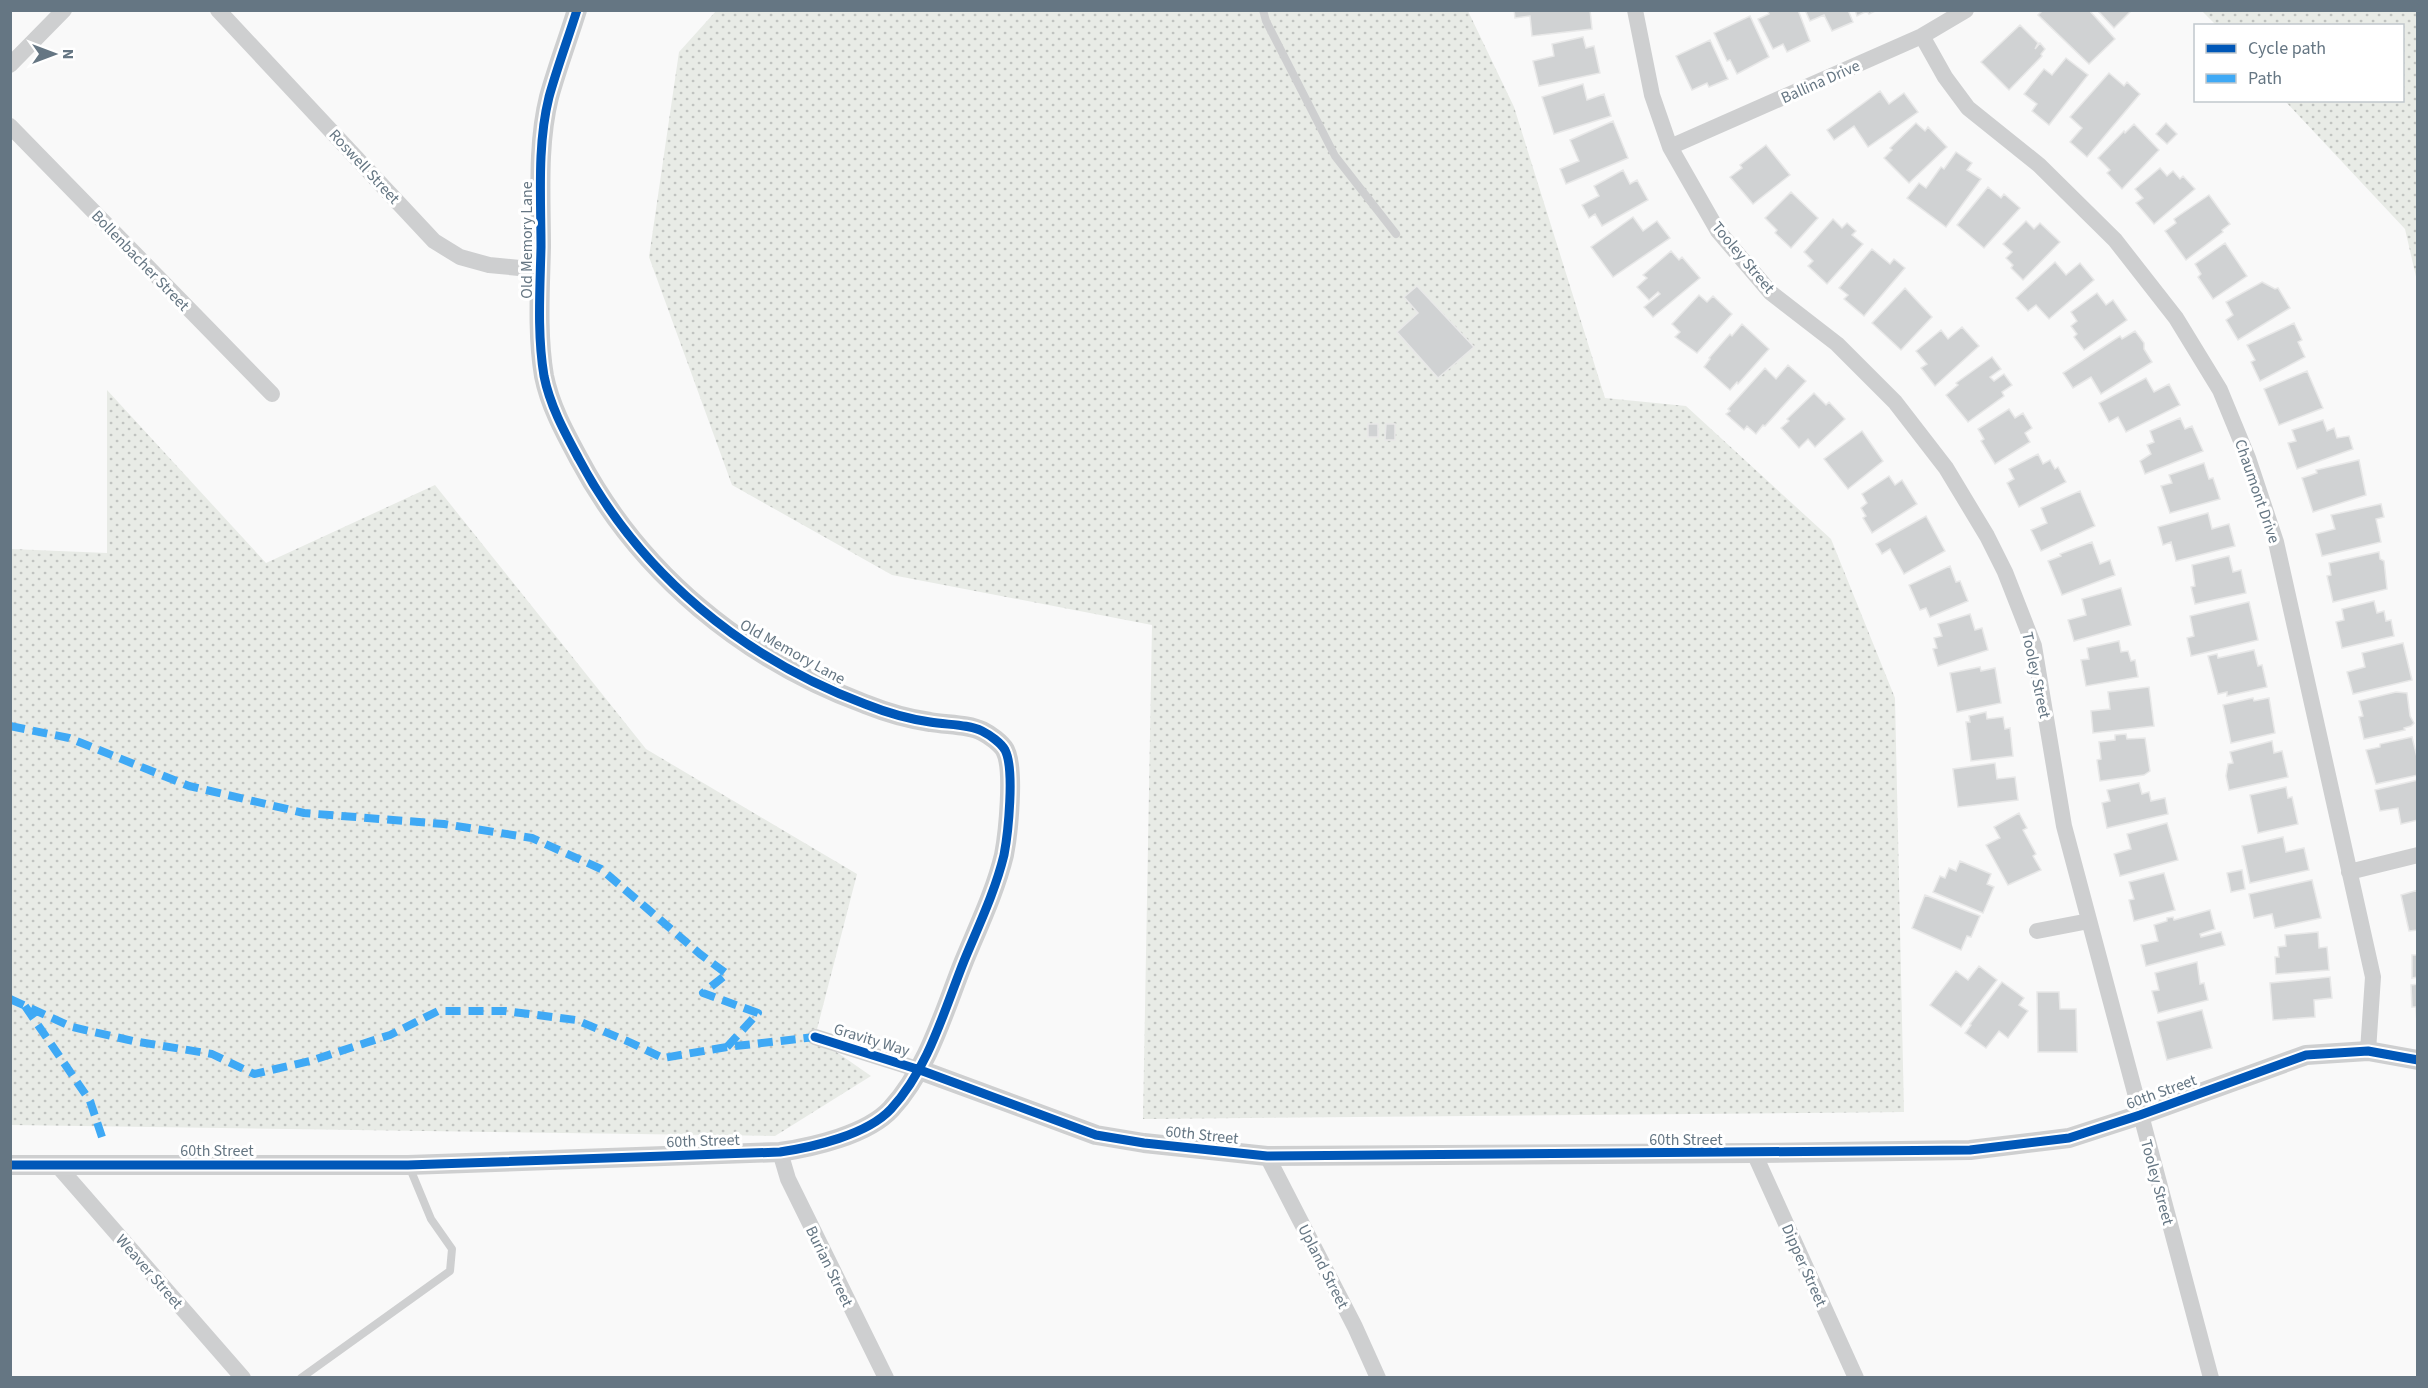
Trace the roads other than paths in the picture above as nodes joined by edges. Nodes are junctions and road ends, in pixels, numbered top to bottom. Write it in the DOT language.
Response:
graph roads {
  1 [pos="64,10"];
  2 [pos="218,10"];
  3 [pos="577,10"];
  4 [pos="1263,10"];
  5 [pos="1635,10"];
  6 [pos="1966,10"];
  7 [pos="1922,36"];
  8 [pos="10,64"];
  9 [pos="10,126"];
  10 [pos="1670,147"];
  11 [pos="1396,234"];
  12 [pos="540,270"];
  13 [pos="272,394"];
  14 [pos="2418,855"];
  15 [pos="2349,872"];
  16 [pos="2089,921"];
  17 [pos="2037,931"];
  18 [pos="815,1037"];
  19 [pos="2368,1051"];
  20 [pos="2418,1060"];
  21 [pos="920,1070"];
  22 [pos="2140,1115"];
  23 [pos="780,1152"];
  24 [pos="1754,1154"];
  25 [pos="1267,1156"];
  26 [pos="10,1165"];
  27 [pos="57,1165"];
  28 [pos="408,1165"];
  29 [pos="243,1377"];
  30 [pos="301,1377"];
  31 [pos="886,1377"];
  32 [pos="1378,1377"];
  33 [pos="1856,1377"];
  34 [pos="2211,1377"];
  1 -- 8 [label="street"];
  2 -- 12 [label="street, Roswell Street"];
  3 -- 12 [label="street, Old Memory Lane"];
  4 -- 11 [label="lane"];
  5 -- 10 [label="street, Tooley Street"];
  6 -- 7 [label="street, Ballina Drive"];
  7 -- 10 [label="street, Ballina Drive"];
  7 -- 15 [label="street, Chaumont Drive"];
  9 -- 13 [label="street, Bollenbacher Street"];
  10 -- 16 [label="street, Tooley Street"];
  12 -- 21 [label="street, Old Memory Lane"];
  14 -- 15 [label="street"];
  15 -- 19 [label="street, Chaumont Drive"];
  16 -- 17 [label="street"];
  16 -- 22 [label="street, Tooley Street"];
  18 -- 21 [label="street, Gravity Way"];
  19 -- 20 [label="street, 60th Street"];
  19 -- 22 [label="street, 60th Street"];
  21 -- 23 [label="street, 60th Street"];
  21 -- 25 [label="street, 60th Street"];
  22 -- 24 [label="street, 60th Street"];
  22 -- 34 [label="street, Tooley Street"];
  23 -- 28 [label="street, 60th Street"];
  23 -- 31 [label="street, Burian Street"];
  24 -- 25 [label="street, 60th Street"];
  24 -- 33 [label="street, Dipper Street"];
  25 -- 32 [label="street, Upland Street"];
  26 -- 27 [label="street, 60th Street"];
  27 -- 28 [label="street, 60th Street"];
  27 -- 29 [label="street, Weaver Street"];
  28 -- 30 [label="lane"];
}
